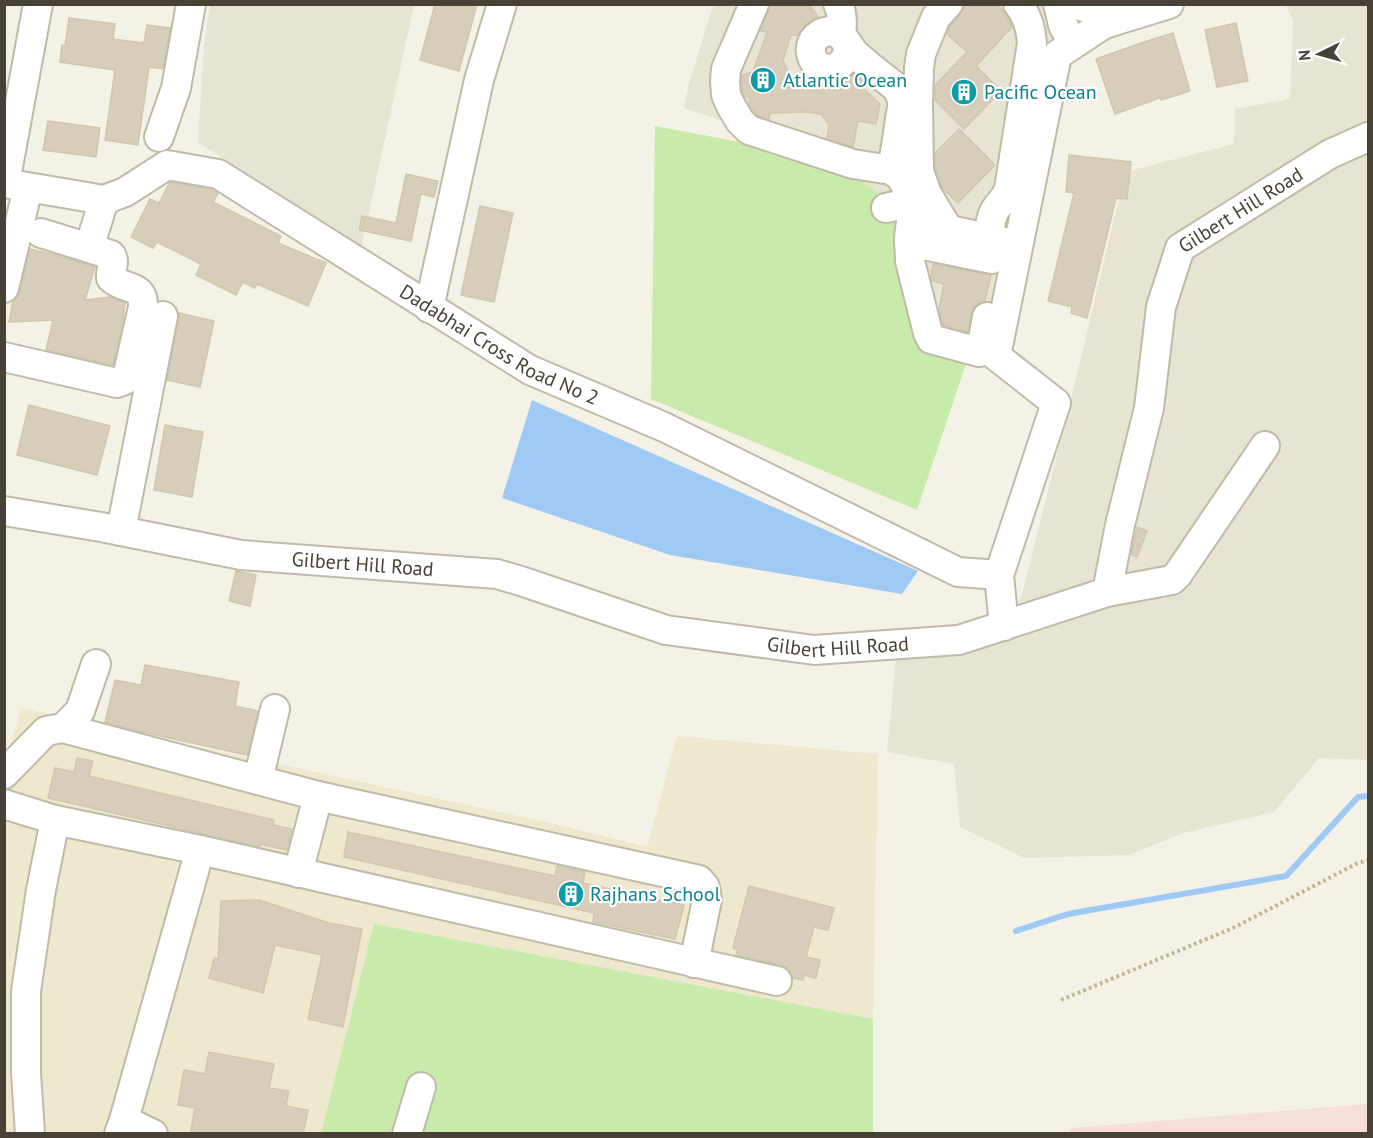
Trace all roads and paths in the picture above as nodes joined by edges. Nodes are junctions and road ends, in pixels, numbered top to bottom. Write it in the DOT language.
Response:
graph roads {
  1 [pos="38,4"];
  2 [pos="191,4"];
  3 [pos="502,4"];
  4 [pos="754,4"];
  5 [pos="838,4"];
  6 [pos="948,4"];
  7 [pos="1018,4"];
  8 [pos="1058,4"];
  9 [pos="1078,4"];
  10 [pos="1102,4"];
  11 [pos="1165,5"];
  12 [pos="1073,44"];
  13 [pos="159,137"];
  14 [pos="1368,137"];
  15 [pos="891,170"];
  16 [pos="13,185"];
  17 [pos="99,199"];
  18 [pos="961,230"];
  19 [pos="41,233"];
  20 [pos="86,239"];
  21 [pos="909,242"];
  22 [pos="4,288"];
  23 [pos="429,308"];
  24 [pos="163,316"];
  25 [pos="4,357"];
  26 [pos="1265,446"];
  27 [pos="4,511"];
  28 [pos="121,531"];
  29 [pos="999,575"];
  30 [pos="1107,592"];
  31 [pos="1004,626"];
  32 [pos="96,664"];
  33 [pos="275,709"];
  34 [pos="63,728"];
  35 [pos="4,774"];
  36 [pos="258,780"];
  37 [pos="313,795"];
  38 [pos="4,804"];
  39 [pos="55,820"];
  40 [pos="200,850"];
  41 [pos="1368,860"];
  42 [pos="298,873"];
  43 [pos="694,963"];
  44 [pos="777,981"];
  45 [pos="26,991"];
  46 [pos="1061,1000"];
  47 [pos="4,1014"];
  48 [pos="421,1087"];
  49 [pos="122,1127"];
  50 [pos="30,1134"];
  51 [pos="153,1134"];
  52 [pos="407,1134"];
  1 -- 16 [label="street"];
  2 -- 13 [label="street"];
  3 -- 23 [label="street"];
  4 -- 15 [label="street"];
  5 -- 15 [label="street"];
  6 -- 18 [label="street"];
  7 -- 18 [label="street"];
  8 -- 12 [label="street"];
  9 -- 10 [label="street"];
  11 -- 12 [label="street"];
  12 -- 18 [label="street"];
  14 -- 30 [label="street, Gilbert Hill Road"];
  15 -- 18 [label="street"];
  16 -- 17 [label="street"];
  16 -- 22 [label="street"];
  17 -- 20 [label="street"];
  17 -- 23 [label="street, Dadabhai Cross Road No 2"];
  18 -- 21 [label="street"];
  18 -- 21 [label="street"];
  18 -- 21 [label="street"];
  18 -- 29 [label="street"];
  19 -- 20 [label="street"];
  20 -- 25 [label="street"];
  23 -- 29 [label="street, Dadabhai Cross Road No 2"];
  24 -- 28 [label="street"];
  26 -- 30 [label="street"];
  27 -- 28 [label="street, Gilbert Hill Road"];
  28 -- 31 [label="street, Gilbert Hill Road"];
  29 -- 31 [label="street"];
  30 -- 31 [label="street, Gilbert Hill Road"];
  32 -- 34 [label="street"];
  33 -- 36 [label="street"];
  34 -- 35 [label="street"];
  34 -- 36 [label="street"];
  36 -- 37 [label="street"];
  37 -- 42 [label="street"];
  37 -- 43 [label="street"];
  38 -- 39 [label="street"];
  39 -- 40 [label="street"];
  39 -- 45 [label="street"];
  40 -- 42 [label="street"];
  40 -- 49 [label="street"];
  41 -- 46 [label="path"];
  42 -- 43 [label="street"];
  43 -- 44 [label="street"];
  45 -- 47 [label="street"];
  45 -- 50 [label="street"];
  48 -- 52 [label="street"];
  49 -- 51 [label="street"];
}
